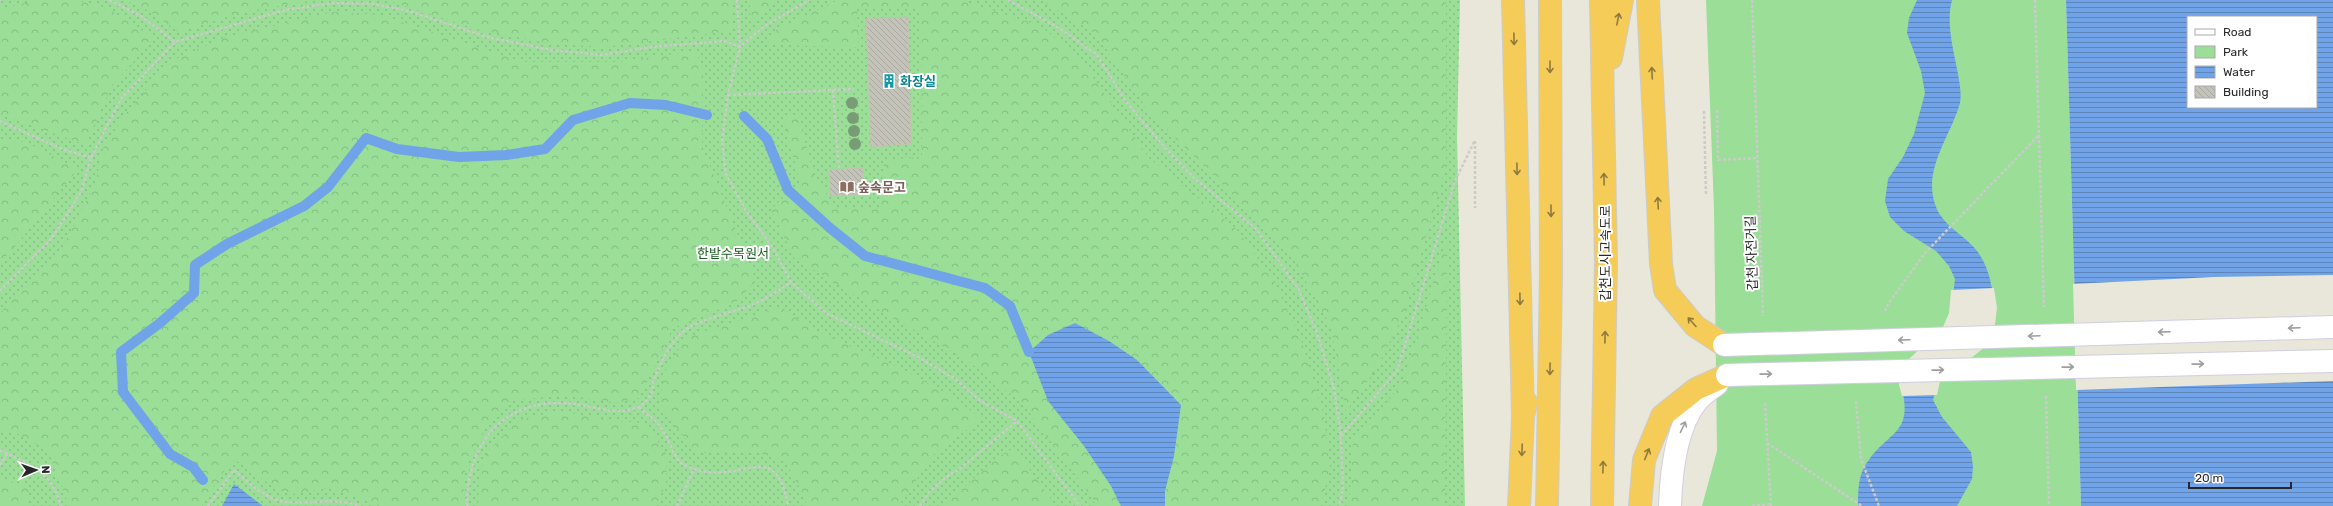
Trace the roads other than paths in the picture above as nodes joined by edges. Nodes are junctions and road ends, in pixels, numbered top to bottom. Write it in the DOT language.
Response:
graph roads {
  1 [pos="1513,0"];
  2 [pos="1550,0"];
  3 [pos="1600,0"];
  4 [pos="1622,0"];
  5 [pos="1648,0"];
  6 [pos="1603,99"];
  7 [pos="1552,274"];
  8 [pos="2333,327"];
  9 [pos="1724,345"];
  10 [pos="2333,361"];
  11 [pos="1727,375"];
  12 [pos="1523,417"];
  13 [pos="1519,506"];
  14 [pos="1547,506"];
  15 [pos="1602,506"];
  16 [pos="1640,506"];
  17 [pos="1670,506"];
  1 -- 12 [label="highway, one-way"];
  2 -- 7 [label="highway, one-way"];
  3 -- 6 [label="highway, 갑천도시고속도로"];
  6 -- 4 [label="highway, one-way"];
  9 -- 5 [label="highway, one-way"];
  15 -- 6 [label="highway, 갑천도시고속도로, one-way"];
  7 -- 12 [label="highway"];
  7 -- 14 [label="highway, one-way"];
  8 -- 9 [label="street, one-way, bridge"];
  11 -- 10 [label="street, one-way, bridge"];
  16 -- 11 [label="highway, one-way"];
  17 -- 11 [label="street, one-way"];
  12 -- 13 [label="highway, one-way"];
}
